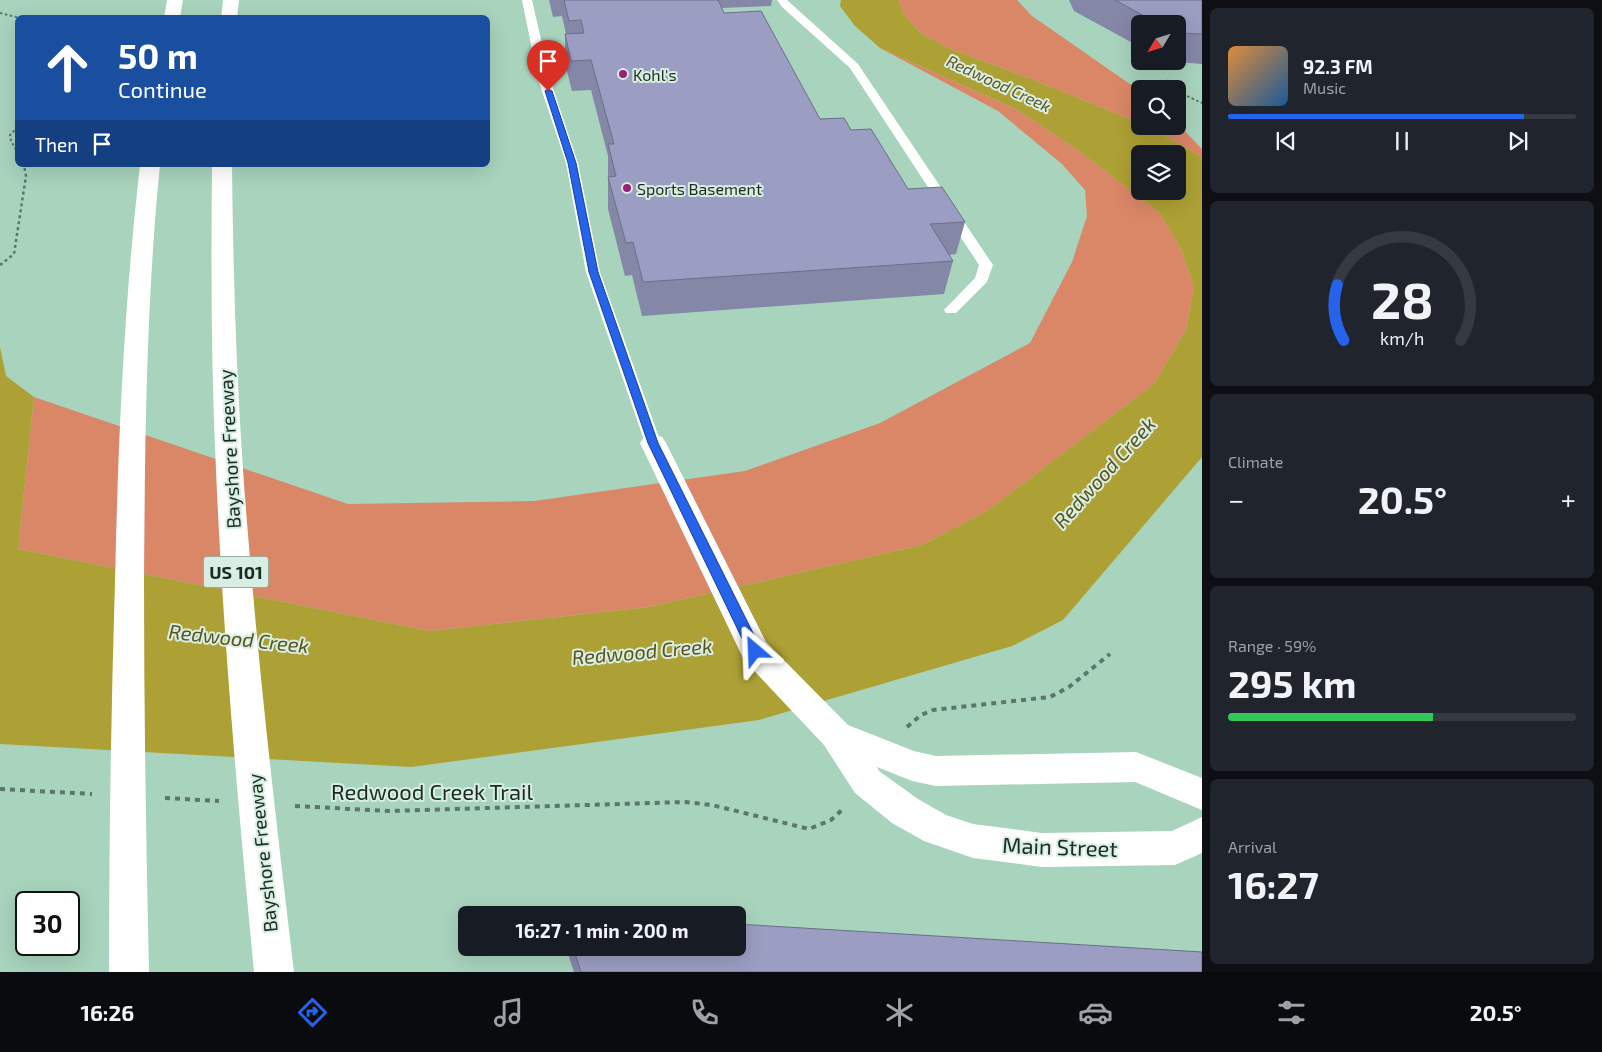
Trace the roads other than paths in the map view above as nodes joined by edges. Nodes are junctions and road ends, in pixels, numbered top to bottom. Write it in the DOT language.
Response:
graph roads {
  1 [pos="175,0"];
  2 [pos="230,0"];
  3 [pos="527,0"];
  4 [pos="782,0"];
  5 [pos="172,15"];
  6 [pos="229,15"];
  7 [pos="150,167"];
  8 [pos="222,167"];
  9 [pos="951,310"];
  10 [pos="653,443"];
  11 [pos="836,735"];
  12 [pos="1202,794"];
  13 [pos="1202,834"];
  14 [pos="128,972"];
  15 [pos="274,972"];
  1 -- 5 [label="main road"];
  2 -- 6 [label="main road"];
  3 -- 10 [label="lane"];
  4 -- 9 [label="lane"];
  7 -- 14 [label="main road"];
  8 -- 15 [label="main road, Bayshore Freeway / US 101"];
  10 -- 11 [label="main road, Main Street"];
  11 -- 12 [label="main road, Main Street"];
  11 -- 13 [label="main road, Main Street"];
}
